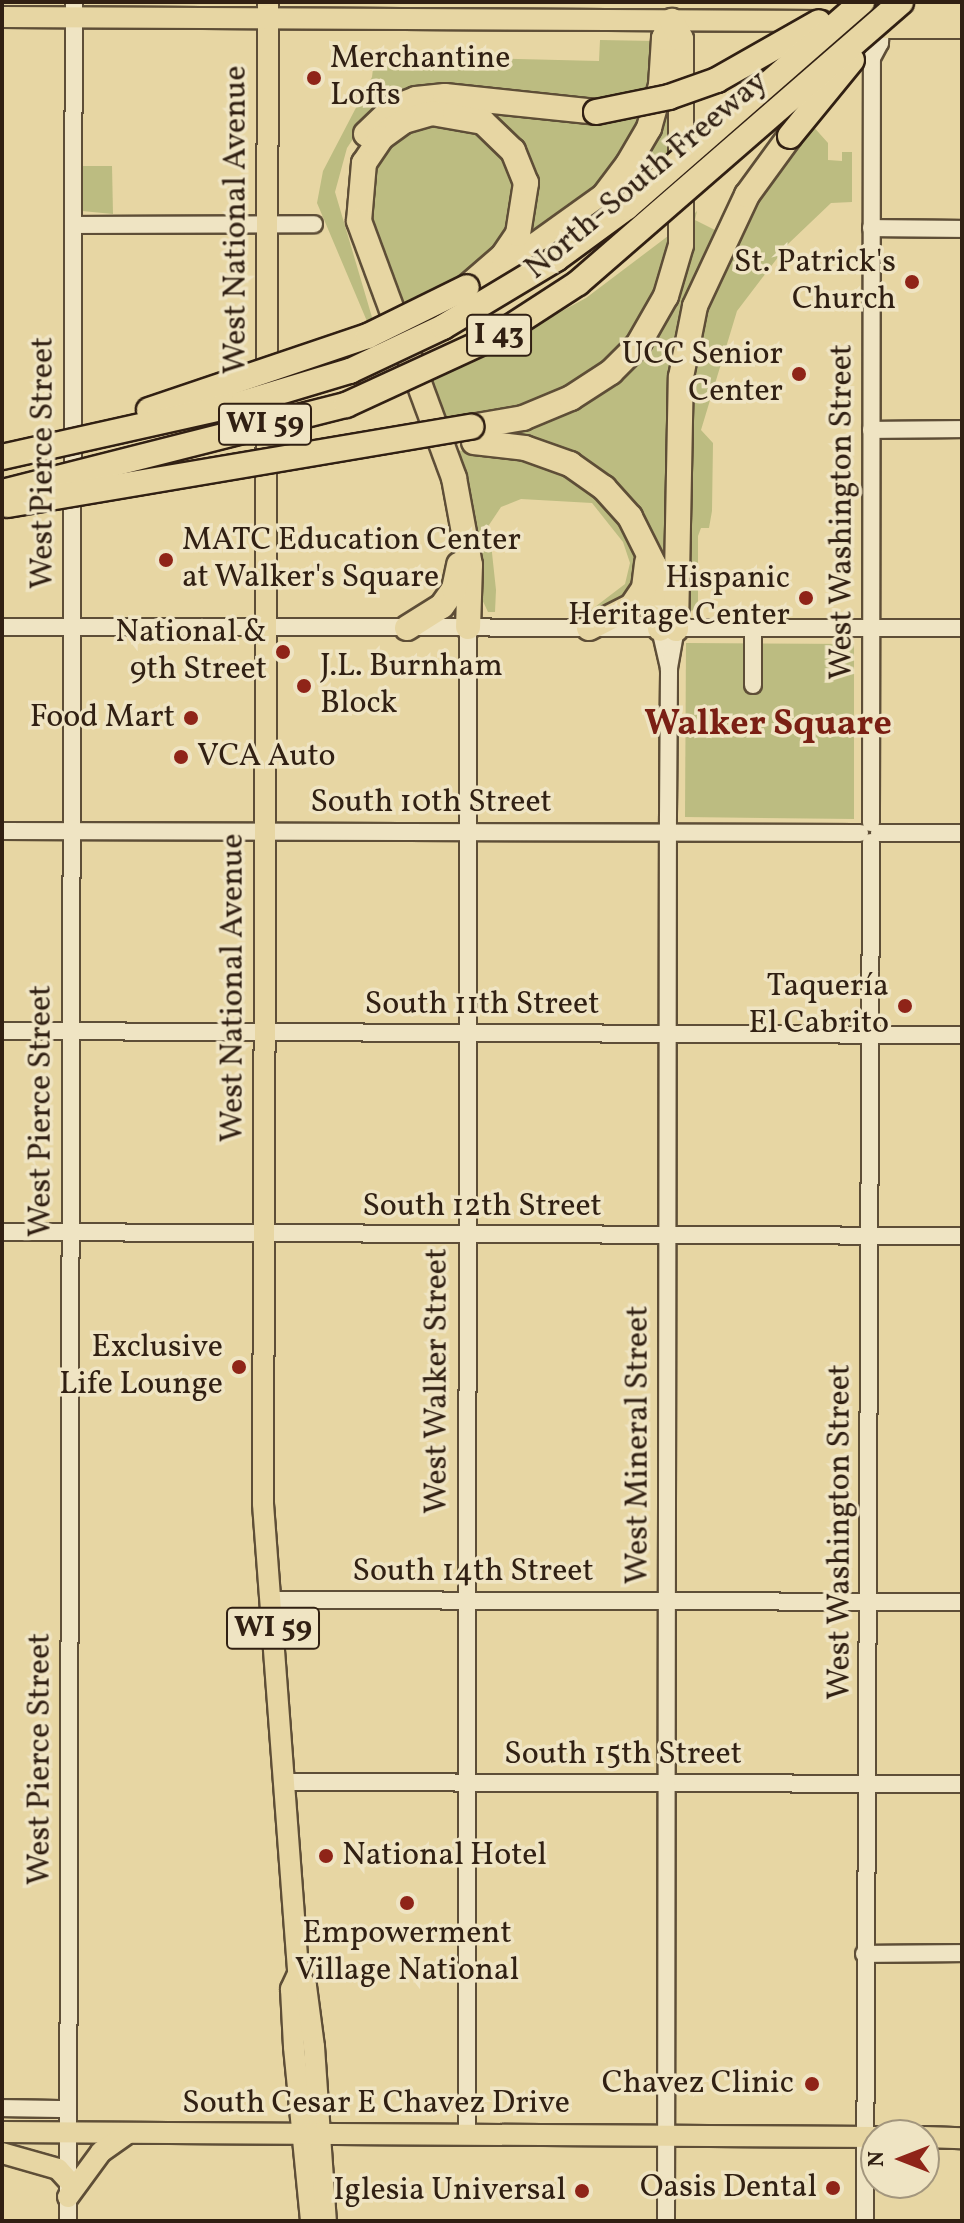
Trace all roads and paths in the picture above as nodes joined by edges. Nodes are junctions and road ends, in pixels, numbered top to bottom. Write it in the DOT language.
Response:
graph roads {
  1 [pos="74,10"];
  2 [pos="268,10"];
  3 [pos="962,10"];
  4 [pos="472,11"];
  5 [pos="874,11"];
  6 [pos="672,12"];
  7 [pos="2,17"];
  8 [pos="962,28"];
  9 [pos="266,224"];
  10 [pos="314,224"];
  11 [pos="73,225"];
  12 [pos="871,228"];
  13 [pos="962,229"];
  14 [pos="467,287"];
  15 [pos="962,429"];
  16 [pos="871,430"];
  17 [pos="473,434"];
  18 [pos="2,456"];
  19 [pos="2,492"];
  20 [pos="2,506"];
  21 [pos="646,548"];
  22 [pos="459,565"];
  23 [pos="2,627"];
  24 [pos="71,627"];
  25 [pos="468,627"];
  26 [pos="407,628"];
  27 [pos="589,628"];
  28 [pos="962,628"];
  29 [pos="265,629"];
  30 [pos="668,629"];
  31 [pos="753,629"];
  32 [pos="871,630"];
  33 [pos="753,685"];
  34 [pos="71,830"];
  35 [pos="2,831"];
  36 [pos="264,831"];
  37 [pos="466,831"];
  38 [pos="668,832"];
  39 [pos="870,833"];
  40 [pos="962,833"];
  41 [pos="2,1031"];
  42 [pos="71,1031"];
  43 [pos="264,1033"];
  44 [pos="465,1033"];
  45 [pos="668,1034"];
  46 [pos="869,1035"];
  47 [pos="962,1035"];
  48 [pos="2,1232"];
  49 [pos="69,1232"];
  50 [pos="263,1234"];
  51 [pos="466,1234"];
  52 [pos="666,1235"];
  53 [pos="962,1236"];
  54 [pos="871,1237"];
  55 [pos="668,1599"];
  56 [pos="271,1600"];
  57 [pos="466,1600"];
  58 [pos="869,1601"];
  59 [pos="962,1602"];
  60 [pos="284,1782"];
  61 [pos="466,1783"];
  62 [pos="666,1784"];
  63 [pos="866,1784"];
  64 [pos="962,1784"];
  65 [pos="962,1953"];
  66 [pos="864,1954"];
  67 [pos="2,2108"];
  68 [pos="67,2109"];
  69 [pos="869,2119"];
  70 [pos="2,2132"];
  71 [pos="58,2133"];
  72 [pos="129,2133"];
  73 [pos="312,2133"];
  74 [pos="467,2136"];
  75 [pos="666,2136"];
  76 [pos="860,2137"];
  77 [pos="940,2137"];
  78 [pos="962,2138"];
  79 [pos="2,2153"];
  80 [pos="68,2188"];
  81 [pos="866,2199"];
  82 [pos="318,2218"];
  83 [pos="68,2221"];
  84 [pos="666,2221"];
  85 [pos="865,2221"];
  1 -- 2 [label="main road"];
  1 -- 7 [label="main road"];
  1 -- 11 [label="street, West Pierce Street"];
  2 -- 4 [label="main road"];
  2 -- 9 [label="main road, West National Avenue / WI 59"];
  3 -- 5 [label="main road"];
  4 -- 6 [label="main road"];
  5 -- 6 [label="main road"];
  5 -- 8 [label="main road"];
  5 -- 12 [label="street, West Washington Street"];
  5 -- 18 [label="highway, North-South Freeway / I 43, bridge"];
  5 -- 19 [label="highway, North-South Freeway / I 43, bridge"];
  5 -- 22 [label="highway, bridge"];
  5 -- 30 [label="highway, bridge"];
  6 -- 14 [label="highway"];
  6 -- 17 [label="highway"];
  9 -- 10 [label="street"];
  9 -- 11 [label="street"];
  9 -- 29 [label="main road, West National Avenue / WI 59"];
  11 -- 24 [label="street, West Pierce Street"];
  12 -- 13 [label="street"];
  12 -- 16 [label="street, West Washington Street"];
  14 -- 18 [label="highway, bridge"];
  14 -- 25 [label="highway"];
  15 -- 16 [label="street"];
  16 -- 32 [label="street, West Washington Street"];
  17 -- 20 [label="highway, bridge"];
  17 -- 21 [label="highway"];
  21 -- 27 [label="highway"];
  21 -- 30 [label="highway"];
  22 -- 25 [label="highway"];
  22 -- 26 [label="highway"];
  23 -- 24 [label="street"];
  24 -- 29 [label="street"];
  24 -- 34 [label="street, West Pierce Street"];
  25 -- 26 [label="street"];
  25 -- 27 [label="street"];
  25 -- 37 [label="street, West Walker Street"];
  26 -- 29 [label="street"];
  27 -- 30 [label="street"];
  28 -- 32 [label="street"];
  29 -- 36 [label="main road, West National Avenue / WI 59"];
  30 -- 31 [label="street"];
  30 -- 38 [label="street, West Mineral Street"];
  31 -- 32 [label="street"];
  31 -- 33 [label="street"];
  32 -- 39 [label="street, West Washington Street"];
  34 -- 35 [label="street, South 10th Street"];
  34 -- 36 [label="street, South 10th Street"];
  34 -- 42 [label="street, West Pierce Street"];
  36 -- 37 [label="street, South 10th Street"];
  36 -- 43 [label="main road, West National Avenue / WI 59"];
  37 -- 38 [label="street, South 10th Street"];
  37 -- 44 [label="street, West Walker Street"];
  38 -- 39 [label="street, South 10th Street"];
  38 -- 45 [label="street, West Mineral Street"];
  39 -- 40 [label="street, South 10th Street"];
  39 -- 46 [label="street, West Washington Street"];
  41 -- 42 [label="street, South 11th Street"];
  42 -- 43 [label="street, South 11th Street"];
  42 -- 49 [label="street, West Pierce Street"];
  43 -- 44 [label="street, South 11th Street"];
  43 -- 50 [label="main road, West National Avenue / WI 59"];
  44 -- 45 [label="street, South 11th Street"];
  44 -- 51 [label="street, West Walker Street"];
  45 -- 46 [label="street, South 11th Street"];
  45 -- 52 [label="street, West Mineral Street"];
  46 -- 47 [label="street, South 11th Street"];
  46 -- 54 [label="street, West Washington Street"];
  48 -- 49 [label="street, South 12th Street"];
  49 -- 50 [label="street, South 12th Street"];
  49 -- 68 [label="street, West Pierce Street"];
  50 -- 51 [label="street, South 12th Street"];
  50 -- 56 [label="main road, West National Avenue / WI 59"];
  51 -- 52 [label="street, South 12th Street"];
  51 -- 57 [label="street, West Walker Street"];
  52 -- 54 [label="street, South 12th Street"];
  52 -- 55 [label="street, West Mineral Street"];
  53 -- 54 [label="street, South 12th Street"];
  54 -- 58 [label="street, West Washington Street"];
  55 -- 57 [label="street, South 14th Street"];
  55 -- 58 [label="street, South 14th Street"];
  55 -- 62 [label="street, West Mineral Street"];
  56 -- 57 [label="street, South 14th Street"];
  56 -- 60 [label="main road, West National Avenue / WI 59"];
  57 -- 61 [label="street, West Walker Street"];
  58 -- 59 [label="street, South 14th Street"];
  58 -- 63 [label="street, West Washington Street"];
  60 -- 61 [label="street, South 15th Street"];
  60 -- 73 [label="main road, West National Avenue / WI 59"];
  61 -- 62 [label="street, South 15th Street"];
  61 -- 74 [label="street, West Walker Street"];
  62 -- 63 [label="street, South 15th Street"];
  62 -- 75 [label="street, West Mineral Street"];
  63 -- 64 [label="street, South 15th Street"];
  63 -- 66 [label="street, West Washington Street"];
  65 -- 66 [label="street"];
  66 -- 69 [label="street, West Washington Street"];
  67 -- 68 [label="street"];
  68 -- 71 [label="street, West Pierce Street"];
  70 -- 71 [label="main road, South Cesar E Chavez Drive"];
  71 -- 72 [label="main road, South Cesar E Chavez Drive"];
  71 -- 80 [label="street, West Pierce Street"];
  72 -- 73 [label="main road, South Cesar E Chavez Drive"];
  72 -- 80 [label="main road"];
  73 -- 74 [label="main road, South Cesar E Chavez Drive"];
  73 -- 82 [label="main road, West National Avenue / WI 59"];
  74 -- 75 [label="main road, South Cesar E Chavez Drive"];
  75 -- 76 [label="main road, South Cesar E Chavez Drive"];
  75 -- 84 [label="street, West Mineral Street"];
  77 -- 78 [label="main road"];
  79 -- 80 [label="main road"];
  80 -- 83 [label="street, West Pierce Street"];
  81 -- 85 [label="street, West Washington Street"];
}
